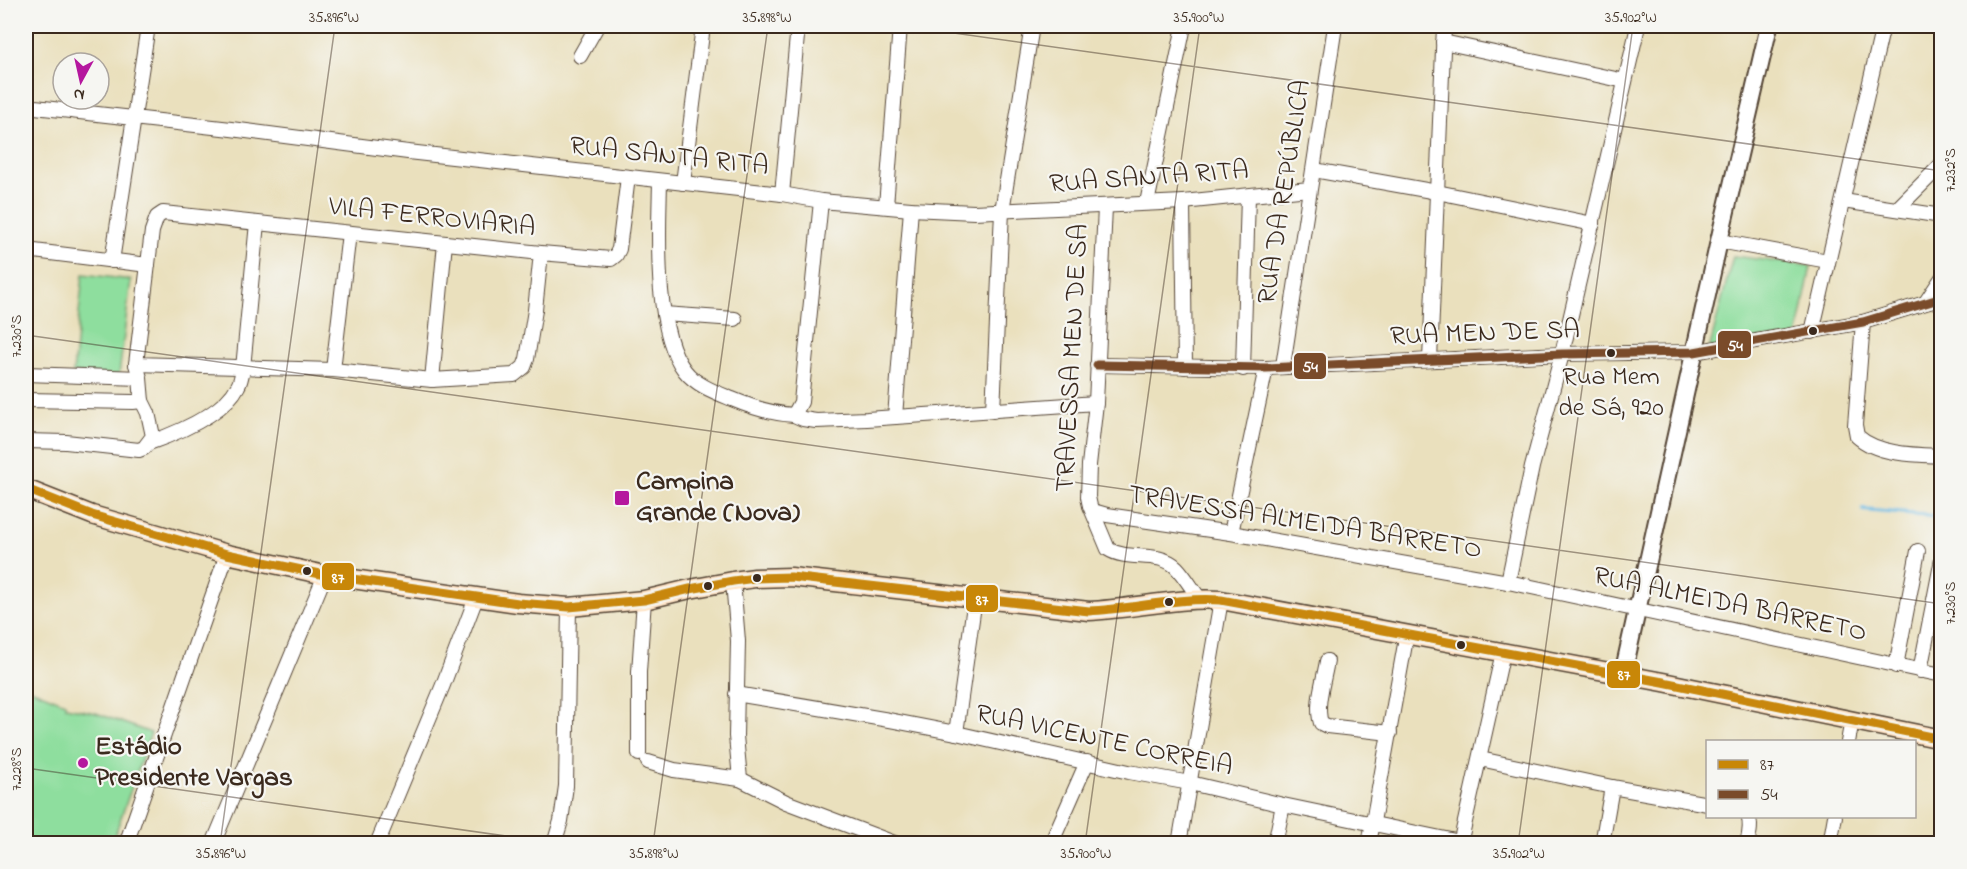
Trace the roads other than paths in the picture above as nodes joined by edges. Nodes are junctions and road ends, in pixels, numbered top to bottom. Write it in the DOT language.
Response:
graph roads {
  1 [pos="148,26"];
  2 [pos="597,26"];
  3 [pos="703,26"];
  4 [pos="798,26"];
  5 [pos="900,26"];
  6 [pos="1032,26"];
  7 [pos="1184,26"];
  8 [pos="1335,26"];
  9 [pos="1444,26"];
  10 [pos="1638,26"];
  11 [pos="1769,26"];
  12 [pos="1883,26"];
  13 [pos="1443,42"];
  14 [pos="580,56"];
  15 [pos="1625,81"];
  16 [pos="26,106"];
  17 [pos="133,117"];
  18 [pos="1941,164"];
  19 [pos="1314,170"];
  20 [pos="628,177"];
  21 [pos="660,181"];
  22 [pos="683,183"];
  23 [pos="1309,189"];
  24 [pos="1437,192"];
  25 [pos="782,194"];
  26 [pos="1248,196"];
  27 [pos="821,201"];
  28 [pos="1843,201"];
  29 [pos="1184,202"];
  30 [pos="1147,203"];
  31 [pos="886,207"];
  32 [pos="1104,207"];
  33 [pos="911,209"];
  34 [pos="1897,210"];
  35 [pos="1002,211"];
  36 [pos="1941,216"];
  37 [pos="257,224"];
  38 [pos="1593,224"];
  39 [pos="349,233"];
  40 [pos="1719,241"];
  41 [pos="445,243"];
  42 [pos="26,250"];
  43 [pos="541,253"];
  44 [pos="112,261"];
  45 [pos="1828,261"];
  46 [pos="148,265"];
  47 [pos="1941,278"];
  48 [pos="1941,298"];
  49 [pos="1926,302"];
  50 [pos="664,314"];
  51 [pos="735,319"];
  52 [pos="1863,322"];
  53 [pos="1812,332"];
  54 [pos="1694,352"];
  55 [pos="1562,354"];
  56 [pos="1430,360"];
  57 [pos="136,364"];
  58 [pos="1097,365"];
  59 [pos="1283,366"];
  60 [pos="1185,367"];
  61 [pos="243,368"];
  62 [pos="1266,368"];
  63 [pos="1243,369"];
  64 [pos="333,370"];
  65 [pos="26,374"];
  66 [pos="140,378"];
  67 [pos="432,380"];
  68 [pos="26,400"];
  69 [pos="142,401"];
  70 [pos="1096,403"];
  71 [pos="993,411"];
  72 [pos="790,415"];
  73 [pos="895,417"];
  74 [pos="26,441"];
  75 [pos="149,443"];
  76 [pos="1941,456"];
  77 [pos="26,489"];
  78 [pos="1093,511"];
  79 [pos="1232,533"];
  80 [pos="1918,551"];
  81 [pos="227,554"];
  82 [pos="1941,559"];
  83 [pos="325,575"];
  84 [pos="733,581"];
  85 [pos="1508,582"];
  86 [pos="476,598"];
  87 [pos="975,598"];
  88 [pos="1199,598"];
  89 [pos="644,600"];
  90 [pos="1221,600"];
  91 [pos="569,608"];
  92 [pos="1637,610"];
  93 [pos="1407,633"];
  94 [pos="1503,652"];
  95 [pos="1327,661"];
  96 [pos="1896,666"];
  97 [pos="1920,671"];
  98 [pos="1623,674"];
  99 [pos="1941,675"];
  100 [pos="736,694"];
  101 [pos="1852,720"];
  102 [pos="956,733"];
  103 [pos="1390,733"];
  104 [pos="1941,738"];
  105 [pos="1848,740"];
  106 [pos="1480,759"];
  107 [pos="1087,762"];
  108 [pos="740,779"];
  109 [pos="1191,783"];
  110 [pos="1612,787"];
  111 [pos="1706,804"];
  112 [pos="1283,805"];
  113 [pos="1749,818"];
  114 [pos="1835,818"];
  115 [pos="1373,824"];
  116 [pos="126,843"];
  117 [pos="213,843"];
  118 [pos="377,843"];
  119 [pos="554,843"];
  120 [pos="896,843"];
  121 [pos="1051,843"];
  122 [pos="1179,843"];
  123 [pos="1275,843"];
  124 [pos="1369,843"];
  125 [pos="1460,843"];
  126 [pos="1602,843"];
  127 [pos="1747,843"];
  128 [pos="1830,843"];
  1 -- 17 [label="street"];
  2 -- 14 [label="street"];
  3 -- 22 [label="street"];
  4 -- 25 [label="street"];
  5 -- 31 [label="street"];
  6 -- 35 [label="street"];
  7 -- 30 [label="street"];
  8 -- 19 [label="street, RUA DA REPÚBLICA"];
  9 -- 13 [label="street"];
  10 -- 15 [label="street"];
  11 -- 40 [label="street"];
  12 -- 28 [label="street"];
  13 -- 15 [label="street"];
  13 -- 24 [label="street"];
  15 -- 38 [label="street"];
  16 -- 17 [label="street, RUA SANTA RITA"];
  17 -- 20 [label="street, RUA SANTA RITA"];
  17 -- 44 [label="street"];
  18 -- 34 [label="street"];
  19 -- 23 [label="street, RUA DA REPÚBLICA"];
  19 -- 24 [label="street"];
  20 -- 21 [label="street, RUA SANTA RITA"];
  20 -- 43 [label="street, VILA FERROVIARIA"];
  21 -- 22 [label="street, RUA SANTA RITA"];
  21 -- 50 [label="street"];
  22 -- 25 [label="street, RUA SANTA RITA"];
  23 -- 26 [label="street, RUA SANTA RITA"];
  23 -- 59 [label="street, RUA DA REPÚBLICA"];
  24 -- 38 [label="street"];
  24 -- 56 [label="street"];
  25 -- 27 [label="street, RUA SANTA RITA"];
  26 -- 29 [label="street, RUA SANTA RITA"];
  26 -- 63 [label="street"];
  27 -- 31 [label="street, RUA SANTA RITA"];
  27 -- 72 [label="street"];
  28 -- 34 [label="street"];
  28 -- 45 [label="street"];
  29 -- 30 [label="street, RUA SANTA RITA"];
  29 -- 60 [label="street"];
  30 -- 32 [label="street, RUA SANTA RITA"];
  31 -- 33 [label="street, RUA SANTA RITA"];
  32 -- 35 [label="street, RUA SANTA RITA"];
  32 -- 58 [label="street, TRAVESSA MEN DE SA"];
  33 -- 35 [label="street, RUA SANTA RITA"];
  33 -- 73 [label="street"];
  34 -- 36 [label="street"];
  35 -- 71 [label="street"];
  37 -- 39 [label="street, VILA FERROVIARIA"];
  37 -- 46 [label="street, VILA FERROVIARIA"];
  37 -- 61 [label="street"];
  38 -- 55 [label="street"];
  39 -- 41 [label="street, VILA FERROVIARIA"];
  39 -- 64 [label="street"];
  40 -- 45 [label="street"];
  40 -- 54 [label="street"];
  41 -- 43 [label="street, VILA FERROVIARIA"];
  41 -- 67 [label="street"];
  42 -- 44 [label="street"];
  43 -- 67 [label="street"];
  44 -- 46 [label="street"];
  45 -- 53 [label="street"];
  46 -- 57 [label="street"];
  47 -- 49 [label="street"];
  48 -- 49 [label="street, RUA MEN DE SA"];
  49 -- 52 [label="street, RUA MEN DE SA"];
  50 -- 51 [label="street"];
  50 -- 72 [label="street"];
  52 -- 53 [label="street, RUA MEN DE SA"];
  52 -- 76 [label="street"];
  53 -- 54 [label="street, RUA MEN DE SA"];
  54 -- 55 [label="street, RUA MEN DE SA"];
  54 -- 92 [label="street"];
  55 -- 56 [label="street, RUA MEN DE SA"];
  55 -- 85 [label="street"];
  56 -- 59 [label="street, RUA MEN DE SA"];
  57 -- 61 [label="street"];
  57 -- 66 [label="street"];
  58 -- 60 [label="street, RUA MEN DE SA"];
  58 -- 70 [label="street, TRAVESSA MEN DE SA"];
  59 -- 62 [label="street, RUA MEN DE SA"];
  60 -- 63 [label="street, RUA MEN DE SA"];
  61 -- 64 [label="street"];
  61 -- 75 [label="street"];
  62 -- 63 [label="street, RUA MEN DE SA"];
  62 -- 79 [label="street"];
  64 -- 67 [label="street"];
  65 -- 66 [label="street"];
  66 -- 69 [label="street"];
  68 -- 69 [label="street"];
  69 -- 75 [label="street"];
  70 -- 71 [label="street"];
  70 -- 78 [label="street, TRAVESSA MEN DE SA"];
  71 -- 73 [label="street"];
  72 -- 73 [label="street"];
  74 -- 75 [label="street"];
  77 -- 81 [label="main road"];
  78 -- 79 [label="street, TRAVESSA ALMEIDA BARRETO"];
  78 -- 88 [label="street, TRAVESSA MEN DE SA"];
  79 -- 85 [label="street, TRAVESSA ALMEIDA BARRETO"];
  80 -- 96 [label="street"];
  81 -- 83 [label="main road"];
  81 -- 116 [label="street"];
  82 -- 97 [label="street"];
  83 -- 86 [label="main road"];
  83 -- 117 [label="street"];
  84 -- 87 [label="main road"];
  84 -- 89 [label="main road"];
  84 -- 100 [label="street"];
  85 -- 92 [label="street, RUA ALMEIDA BARRETO"];
  86 -- 91 [label="main road"];
  86 -- 118 [label="street"];
  87 -- 88 [label="main road"];
  87 -- 102 [label="street"];
  88 -- 90 [label="main road"];
  89 -- 91 [label="main road"];
  89 -- 108 [label="street"];
  90 -- 93 [label="main road"];
  90 -- 109 [label="street"];
  91 -- 119 [label="street"];
  92 -- 96 [label="street, RUA ALMEIDA BARRETO"];
  92 -- 98 [label="street"];
  93 -- 94 [label="main road"];
  93 -- 103 [label="street"];
  94 -- 98 [label="main road"];
  94 -- 106 [label="street"];
  95 -- 103 [label="street"];
  96 -- 97 [label="street, RUA ALMEIDA BARRETO"];
  97 -- 99 [label="street, RUA ALMEIDA BARRETO"];
  98 -- 101 [label="main road"];
  100 -- 102 [label="street, RUA VICENTE CORREIA"];
  100 -- 108 [label="street"];
  101 -- 104 [label="main road"];
  101 -- 105 [label="street"];
  102 -- 107 [label="street, RUA VICENTE CORREIA"];
  103 -- 115 [label="street"];
  106 -- 110 [label="street"];
  106 -- 125 [label="street"];
  107 -- 109 [label="street, RUA VICENTE CORREIA"];
  107 -- 121 [label="street"];
  108 -- 120 [label="street"];
  109 -- 112 [label="street, RUA VICENTE CORREIA"];
  109 -- 122 [label="street"];
  110 -- 111 [label="street"];
  110 -- 126 [label="street"];
  112 -- 115 [label="street, RUA VICENTE CORREIA"];
  112 -- 123 [label="street"];
  113 -- 127 [label="street"];
  114 -- 128 [label="street"];
  115 -- 124 [label="street"];
  115 -- 125 [label="street, RUA VICENTE CORREIA"];
}
